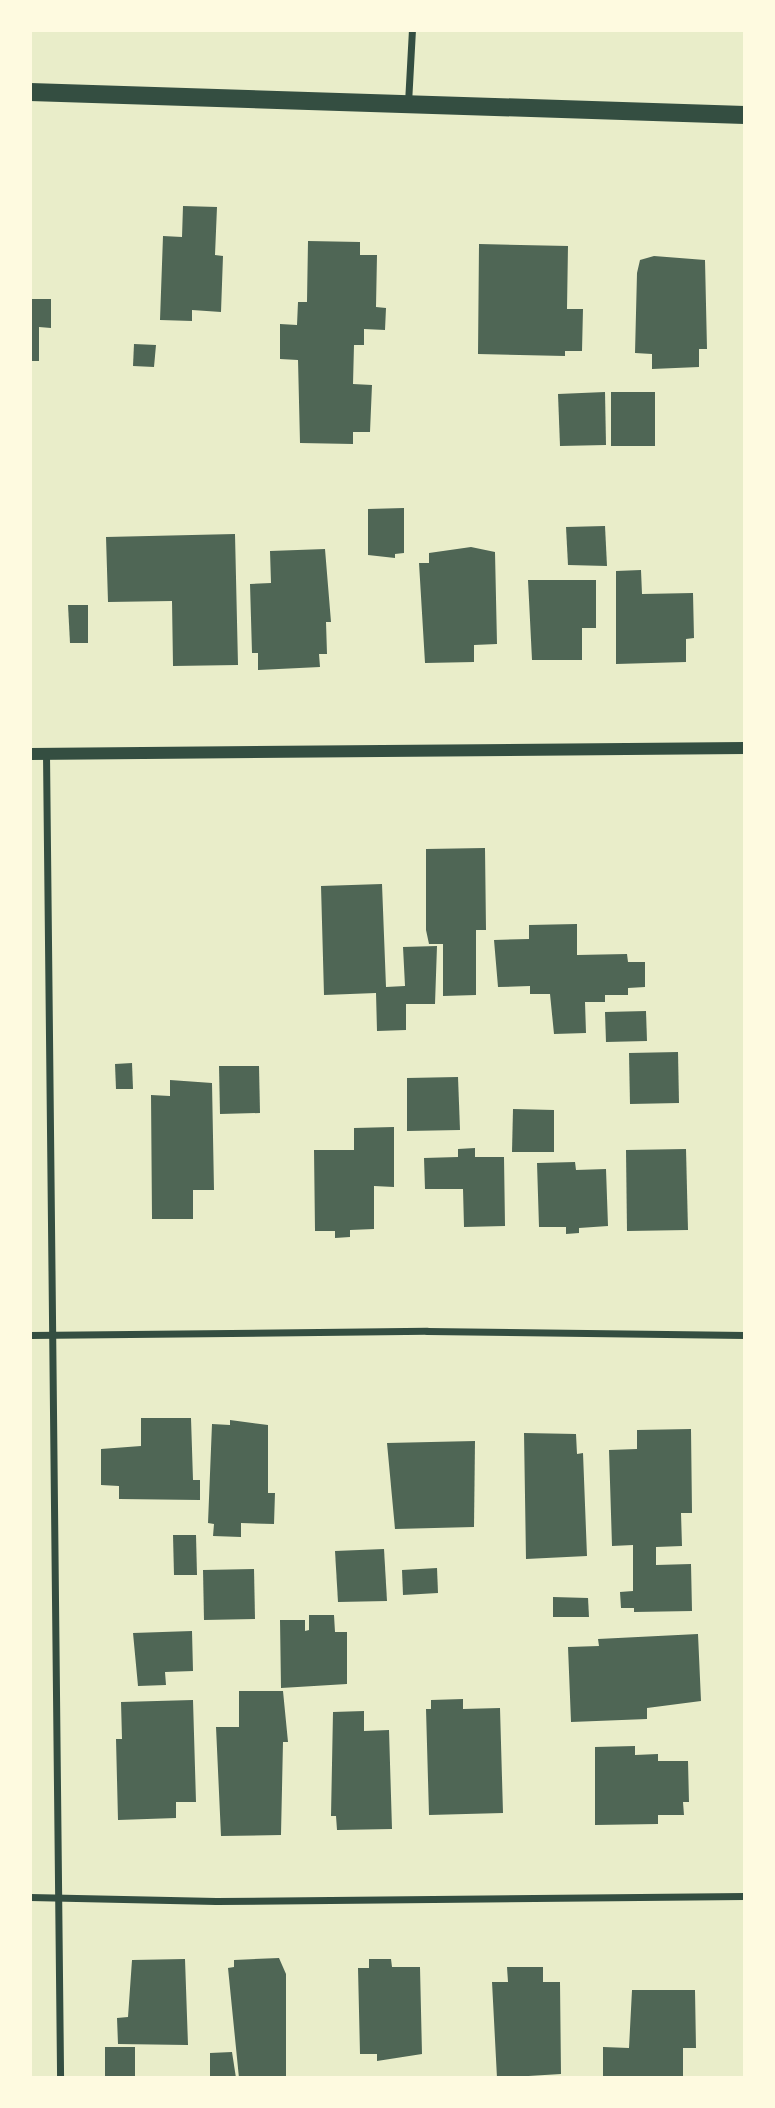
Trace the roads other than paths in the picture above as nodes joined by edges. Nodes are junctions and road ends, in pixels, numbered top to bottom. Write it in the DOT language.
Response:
graph roads {
  1 [pos="412,30"];
  2 [pos="30,92"];
  3 [pos="408,104"];
  4 [pos="745,115"];
  5 [pos="745,748"];
  6 [pos="30,754"];
  7 [pos="46,754"];
  8 [pos="30,1335"];
  9 [pos="53,1335"];
  10 [pos="745,1335"];
  11 [pos="745,1896"];
  12 [pos="30,1897"];
  13 [pos="58,1897"];
  14 [pos="61,2078"];
  1 -- 3 [label="street"];
  2 -- 3 [label="main road"];
  3 -- 4 [label="main road"];
  5 -- 7 [label="street"];
  6 -- 7 [label="street"];
  7 -- 9 [label="street"];
  8 -- 9 [label="street"];
  9 -- 10 [label="street"];
  9 -- 13 [label="street"];
  11 -- 13 [label="street"];
  12 -- 13 [label="street"];
  13 -- 14 [label="street"];
}
